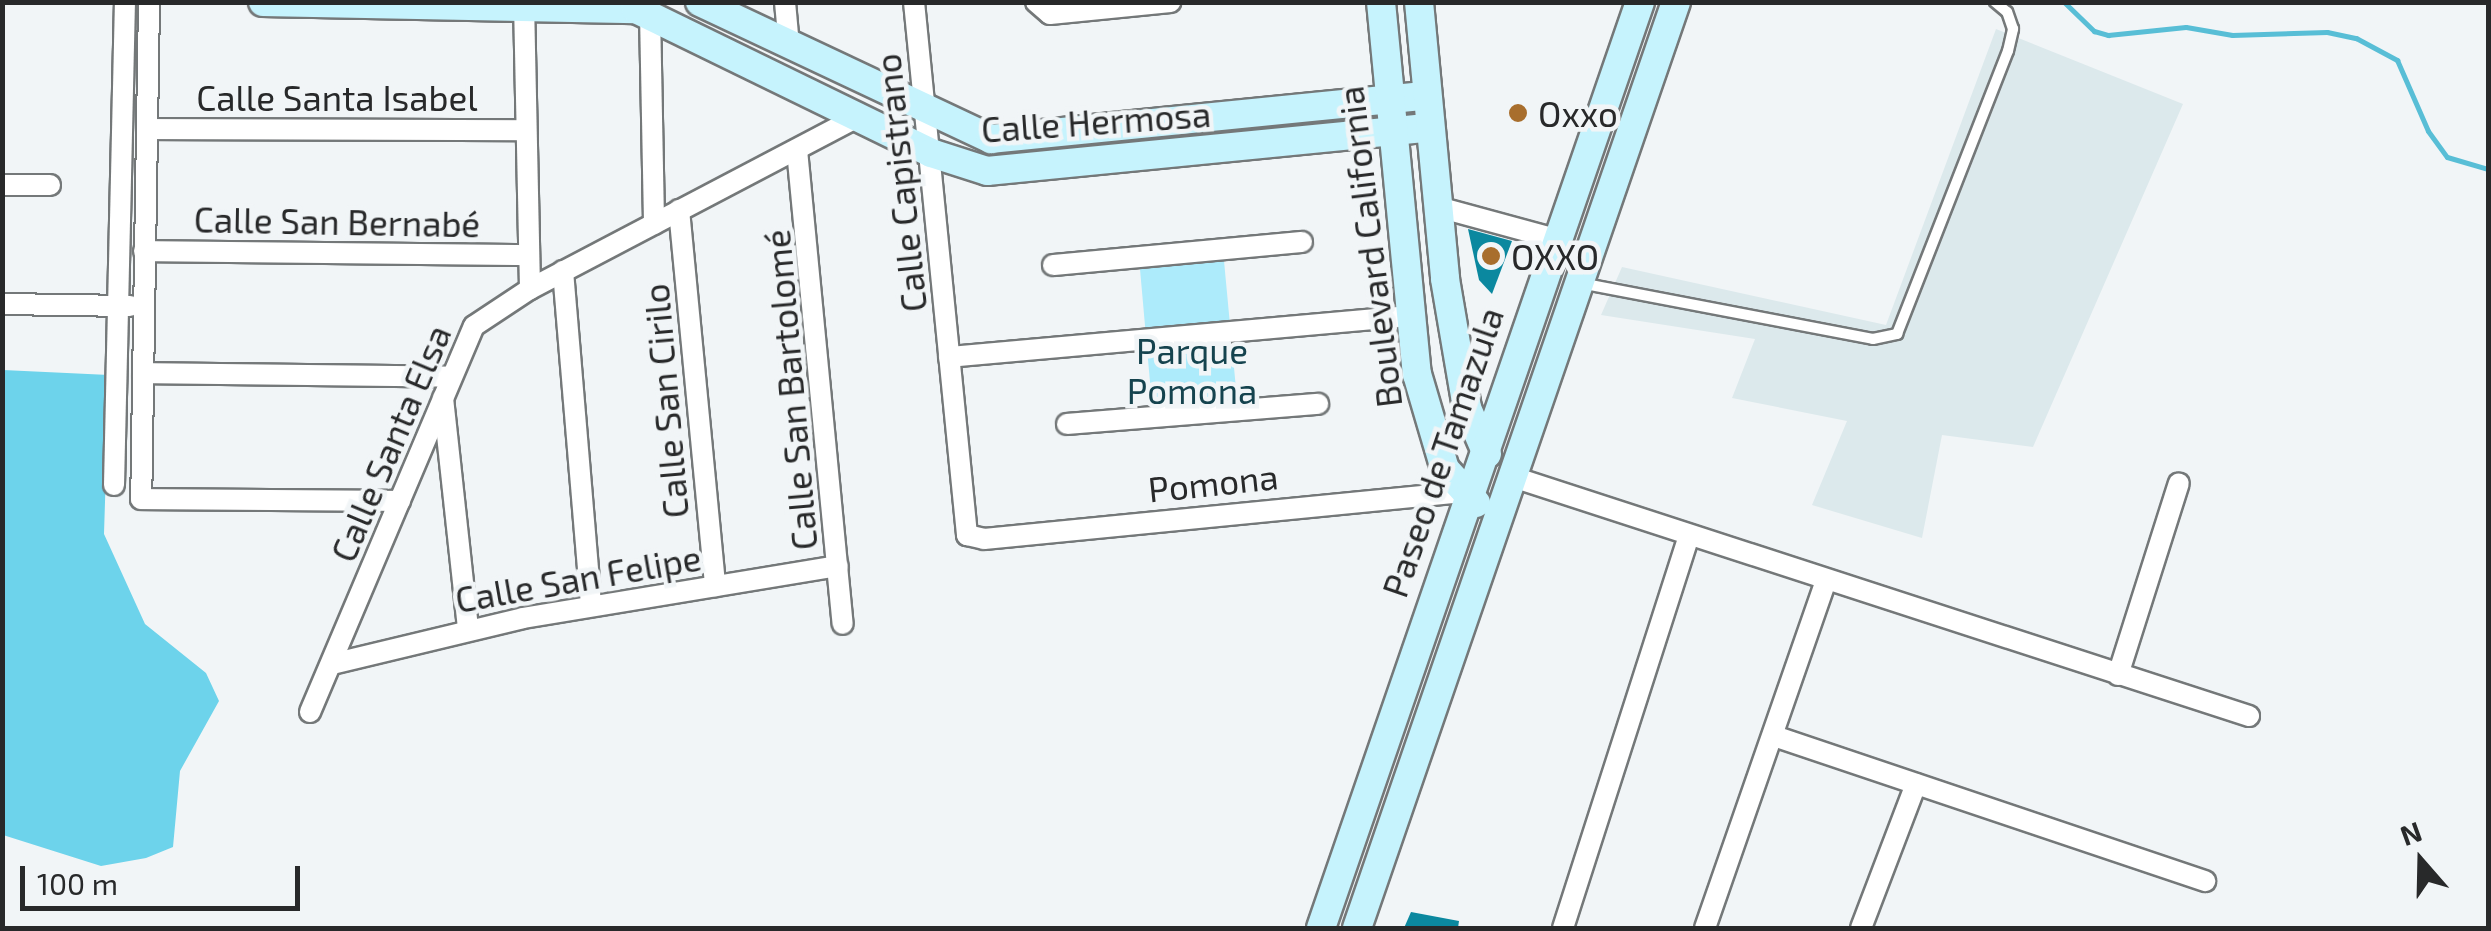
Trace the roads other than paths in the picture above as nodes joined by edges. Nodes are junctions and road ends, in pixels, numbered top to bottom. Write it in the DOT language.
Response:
graph roads {
  1 [pos="125,2"];
  2 [pos="149,2"];
  3 [pos="263,2"];
  4 [pos="700,2"];
  5 [pos="785,2"];
  6 [pos="914,2"];
  7 [pos="1170,2"];
  8 [pos="1380,2"];
  9 [pos="1419,2"];
  10 [pos="1640,2"];
  11 [pos="1676,2"];
  12 [pos="1995,2"];
  13 [pos="524,5"];
  14 [pos="1038,7"];
  15 [pos="650,14"];
  16 [pos="789,46"];
  17 [pos="1425,96"];
  18 [pos="1389,101"];
  19 [pos="926,110"];
  20 [pos="858,117"];
  21 [pos="1429,128"];
  22 [pos="147,129"];
  23 [pos="526,130"];
  24 [pos="1393,133"];
  25 [pos="797,150"];
  26 [pos="930,154"];
  27 [pos="2,185"];
  28 [pos="50,185"];
  29 [pos="1438,207"];
  30 [pos="679,210"];
  31 [pos="654,224"];
  32 [pos="1556,239"];
  33 [pos="1302,242"];
  34 [pos="144,251"];
  35 [pos="530,256"];
  36 [pos="1053,265"];
  37 [pos="563,272"];
  38 [pos="1579,283"];
  39 [pos="530,289"];
  40 [pos="2,304"];
  41 [pos="120,305"];
  42 [pos="144,306"];
  43 [pos="1410,316"];
  44 [pos="949,357"];
  45 [pos="143,373"];
  46 [pos="446,387"];
  47 [pos="1318,404"];
  48 [pos="1067,424"];
  49 [pos="1482,450"];
  50 [pos="1510,476"];
  51 [pos="2179,483"];
  52 [pos="114,485"];
  53 [pos="1466,492"];
  54 [pos="400,501"];
  55 [pos="1493,522"];
  56 [pos="967,535"];
  57 [pos="1689,536"];
  58 [pos="838,566"];
  59 [pos="1825,583"];
  60 [pos="715,586"];
  61 [pos="592,606"];
  62 [pos="843,624"];
  63 [pos="468,629"];
  64 [pos="332,664"];
  65 [pos="2118,675"];
  66 [pos="310,712"];
  67 [pos="2249,716"];
  68 [pos="1774,736"];
  69 [pos="1916,784"];
  70 [pos="2205,881"];
  71 [pos="1321,928"];
  72 [pos="1358,928"];
  73 [pos="1563,928"];
  74 [pos="1705,928"];
  75 [pos="1861,928"];
  1 -- 41 [label="street"];
  2 -- 22 [label="street"];
  3 -- 13 [label="street, Calle Hermosa"];
  4 -- 16 [label="street, Calle Hermosa"];
  5 -- 16 [label="street"];
  6 -- 19 [label="street, Calle Capistrano"];
  7 -- 14 [label="street"];
  8 -- 18 [label="street, Boulevard California"];
  9 -- 17 [label="street, Boulevard California"];
  10 -- 32 [label="street, Paseo de Tamazula"];
  11 -- 38 [label="street, Paseo de Tamazula"];
  12 -- 38 [label="lane"];
  13 -- 15 [label="street, Calle Hermosa"];
  13 -- 23 [label="street"];
  15 -- 20 [label="street, Calle Hermosa"];
  15 -- 31 [label="street"];
  16 -- 19 [label="street, Calle Hermosa"];
  17 -- 18 [label="street, Calle Hermosa"];
  17 -- 21 [label="street, Boulevard California"];
  18 -- 19 [label="street, Calle Hermosa"];
  18 -- 24 [label="street, Boulevard California"];
  19 -- 26 [label="street, Calle Capistrano"];
  20 -- 25 [label="street, Calle Santa Elsa"];
  20 -- 26 [label="street, Calle Hermosa"];
  21 -- 24 [label="street, Calle Hermosa"];
  21 -- 29 [label="street, Boulevard California"];
  22 -- 23 [label="street, Calle Santa Isabel"];
  22 -- 34 [label="street"];
  23 -- 35 [label="street"];
  24 -- 26 [label="street, Calle Hermosa"];
  24 -- 43 [label="street, Boulevard California"];
  25 -- 30 [label="street, Calle Santa Elsa"];
  25 -- 58 [label="street, Calle San Bartolomé"];
  26 -- 44 [label="street, Calle Capistrano"];
  27 -- 28 [label="street"];
  29 -- 32 [label="street"];
  29 -- 49 [label="street, Boulevard California"];
  30 -- 31 [label="street, Calle Santa Elsa"];
  30 -- 60 [label="street, Calle San Cirilo"];
  31 -- 37 [label="street, Calle Santa Elsa"];
  32 -- 49 [label="street, Paseo de Tamazula"];
  33 -- 36 [label="street"];
  34 -- 35 [label="street, Calle San Bernabé"];
  34 -- 42 [label="street"];
  35 -- 39 [label="street"];
  37 -- 39 [label="street, Calle Santa Elsa"];
  37 -- 61 [label="street"];
  38 -- 50 [label="street, Paseo de Tamazula"];
  39 -- 46 [label="street, Calle Santa Elsa"];
  40 -- 41 [label="street"];
  41 -- 42 [label="street"];
  41 -- 52 [label="street"];
  42 -- 45 [label="street"];
  43 -- 44 [label="street, Calle Capistrano"];
  43 -- 53 [label="street, Boulevard California"];
  44 -- 56 [label="street, Calle Capistrano"];
  45 -- 46 [label="street"];
  45 -- 54 [label="street"];
  46 -- 54 [label="street, Calle Santa Elsa"];
  46 -- 63 [label="street"];
  47 -- 48 [label="street"];
  49 -- 50 [label="street, Boulevard California"];
  49 -- 53 [label="street, Paseo de Tamazula"];
  50 -- 55 [label="street, Paseo de Tamazula"];
  50 -- 57 [label="street"];
  51 -- 65 [label="street"];
  53 -- 55 [label="street, Boulevard California"];
  53 -- 56 [label="street, Pomona"];
  53 -- 71 [label="street, Paseo de Tamazula"];
  54 -- 64 [label="street, Calle Santa Elsa"];
  55 -- 72 [label="street, Paseo de Tamazula"];
  57 -- 59 [label="street"];
  57 -- 73 [label="street"];
  58 -- 60 [label="street, Calle San Felipe"];
  58 -- 62 [label="street, Calle San Bartolomé"];
  59 -- 65 [label="street"];
  59 -- 68 [label="street"];
  60 -- 61 [label="street, Calle San Felipe"];
  61 -- 63 [label="street, Calle San Felipe"];
  63 -- 64 [label="street, Calle San Felipe"];
  64 -- 66 [label="street, Calle Santa Elsa"];
  65 -- 67 [label="street"];
  68 -- 69 [label="street"];
  68 -- 74 [label="street"];
  69 -- 70 [label="street"];
  69 -- 75 [label="street"];
}
